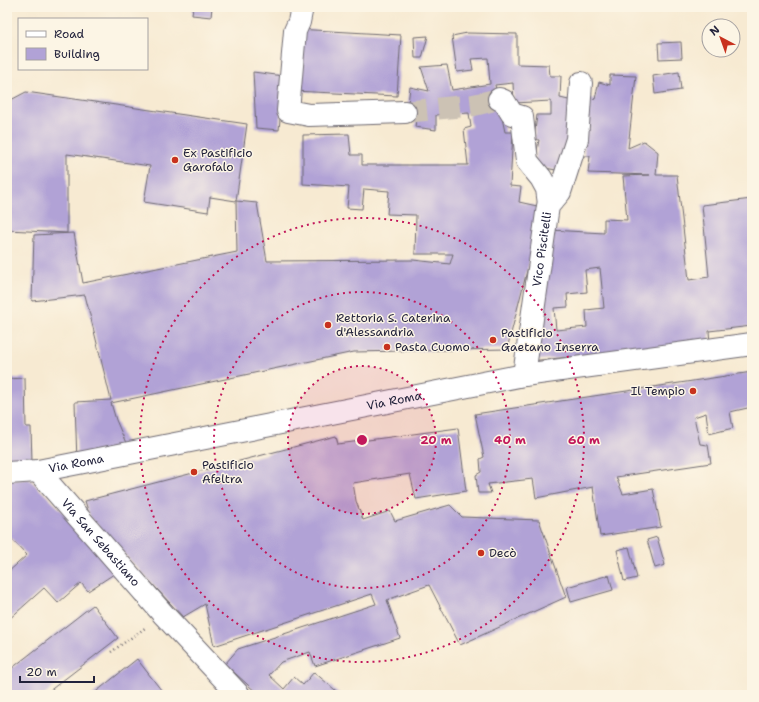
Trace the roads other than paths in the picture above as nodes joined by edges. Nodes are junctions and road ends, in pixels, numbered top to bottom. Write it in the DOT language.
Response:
graph roads {
  1 [pos="302,7"];
  2 [pos="581,84"];
  3 [pos="499,99"];
  4 [pos="405,112"];
  5 [pos="548,204"];
  6 [pos="752,344"];
  7 [pos="524,375"];
  8 [pos="38,471"];
  9 [pos="7,472"];
  10 [pos="228,692"];
  1 -- 4 [label="street"];
  2 -- 5 [label="street, Vico Piscitelli"];
  3 -- 5 [label="street"];
  5 -- 7 [label="street, Vico Piscitelli"];
  6 -- 7 [label="street, Via Roma"];
  7 -- 8 [label="street, Via Roma"];
  8 -- 9 [label="street, Via Roma"];
  8 -- 10 [label="street, Via San Sebastiano"];
}
